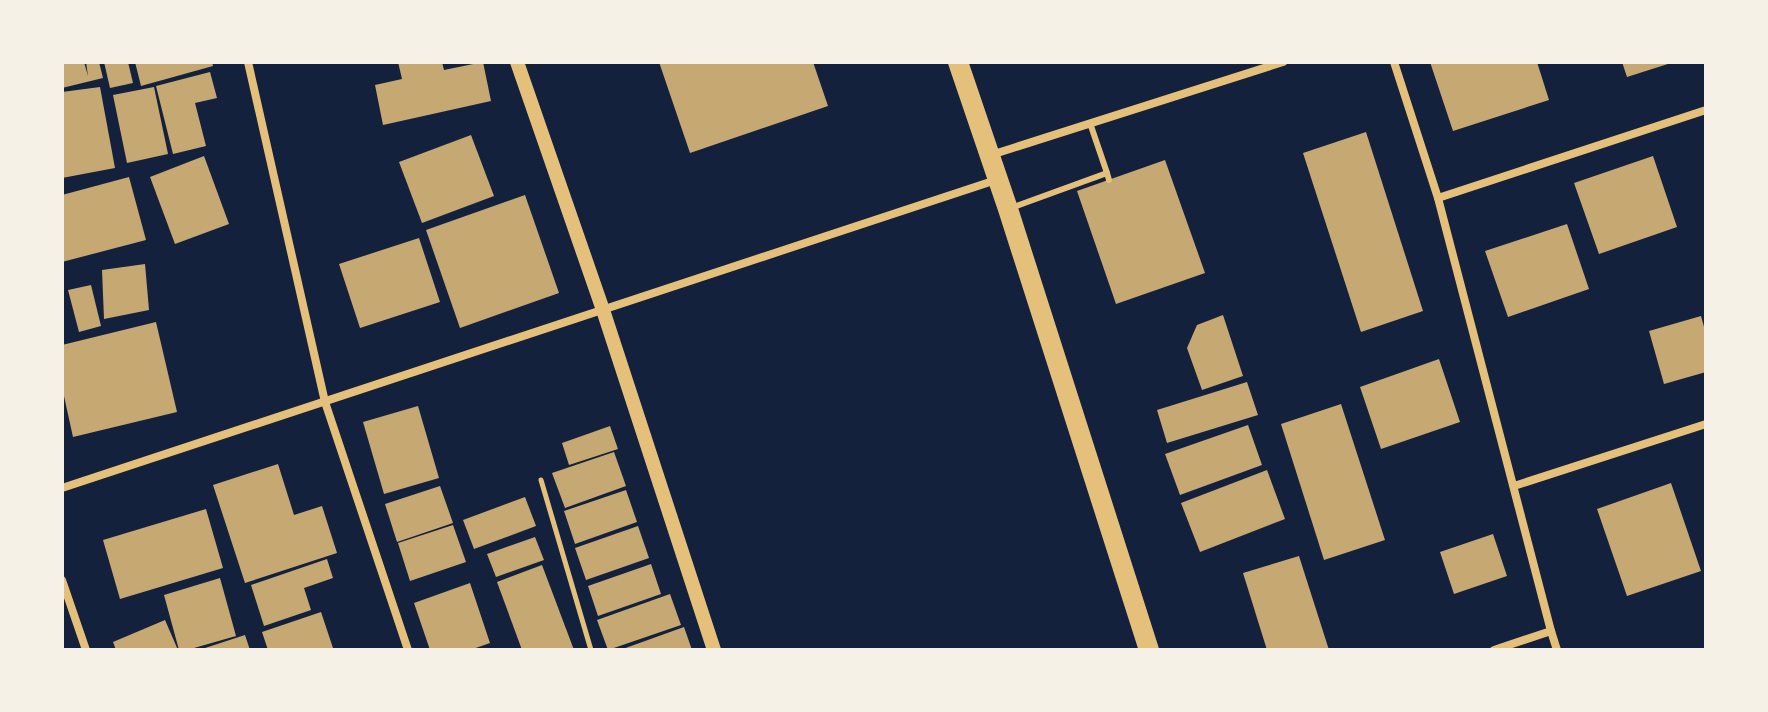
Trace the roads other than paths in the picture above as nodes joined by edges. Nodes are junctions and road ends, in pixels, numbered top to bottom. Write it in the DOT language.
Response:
graph roads {
  1 [pos="248,62"];
  2 [pos="517,62"];
  3 [pos="958,62"];
  4 [pos="1283,62"];
  5 [pos="1394,62"];
  6 [pos="1706,110"];
  7 [pos="1090,123"];
  8 [pos="990,155"];
  9 [pos="998,179"];
  10 [pos="1438,198"];
  11 [pos="1008,209"];
  12 [pos="603,310"];
  13 [pos="325,402"];
  14 [pos="1706,424"];
  15 [pos="1514,486"];
  16 [pos="62,488"];
  17 [pos="62,580"];
  18 [pos="1551,631"];
  19 [pos="86,650"];
  20 [pos="408,650"];
  21 [pos="714,650"];
  22 [pos="1149,650"];
  23 [pos="1494,650"];
  24 [pos="1557,650"];
  1 -- 13 [label="street"];
  2 -- 12 [label="street"];
  3 -- 8 [label="main road"];
  4 -- 7 [label="street"];
  5 -- 10 [label="street"];
  6 -- 10 [label="street"];
  7 -- 8 [label="street"];
  7 -- 11 [label="lane"];
  8 -- 9 [label="main road"];
  9 -- 11 [label="main road"];
  9 -- 12 [label="street"];
  10 -- 15 [label="street"];
  11 -- 22 [label="main road"];
  12 -- 13 [label="street"];
  12 -- 21 [label="street"];
  13 -- 16 [label="street"];
  13 -- 20 [label="street"];
  14 -- 15 [label="street"];
  15 -- 18 [label="street"];
  17 -- 19 [label="street"];
  18 -- 23 [label="street"];
  18 -- 24 [label="street"];
}
